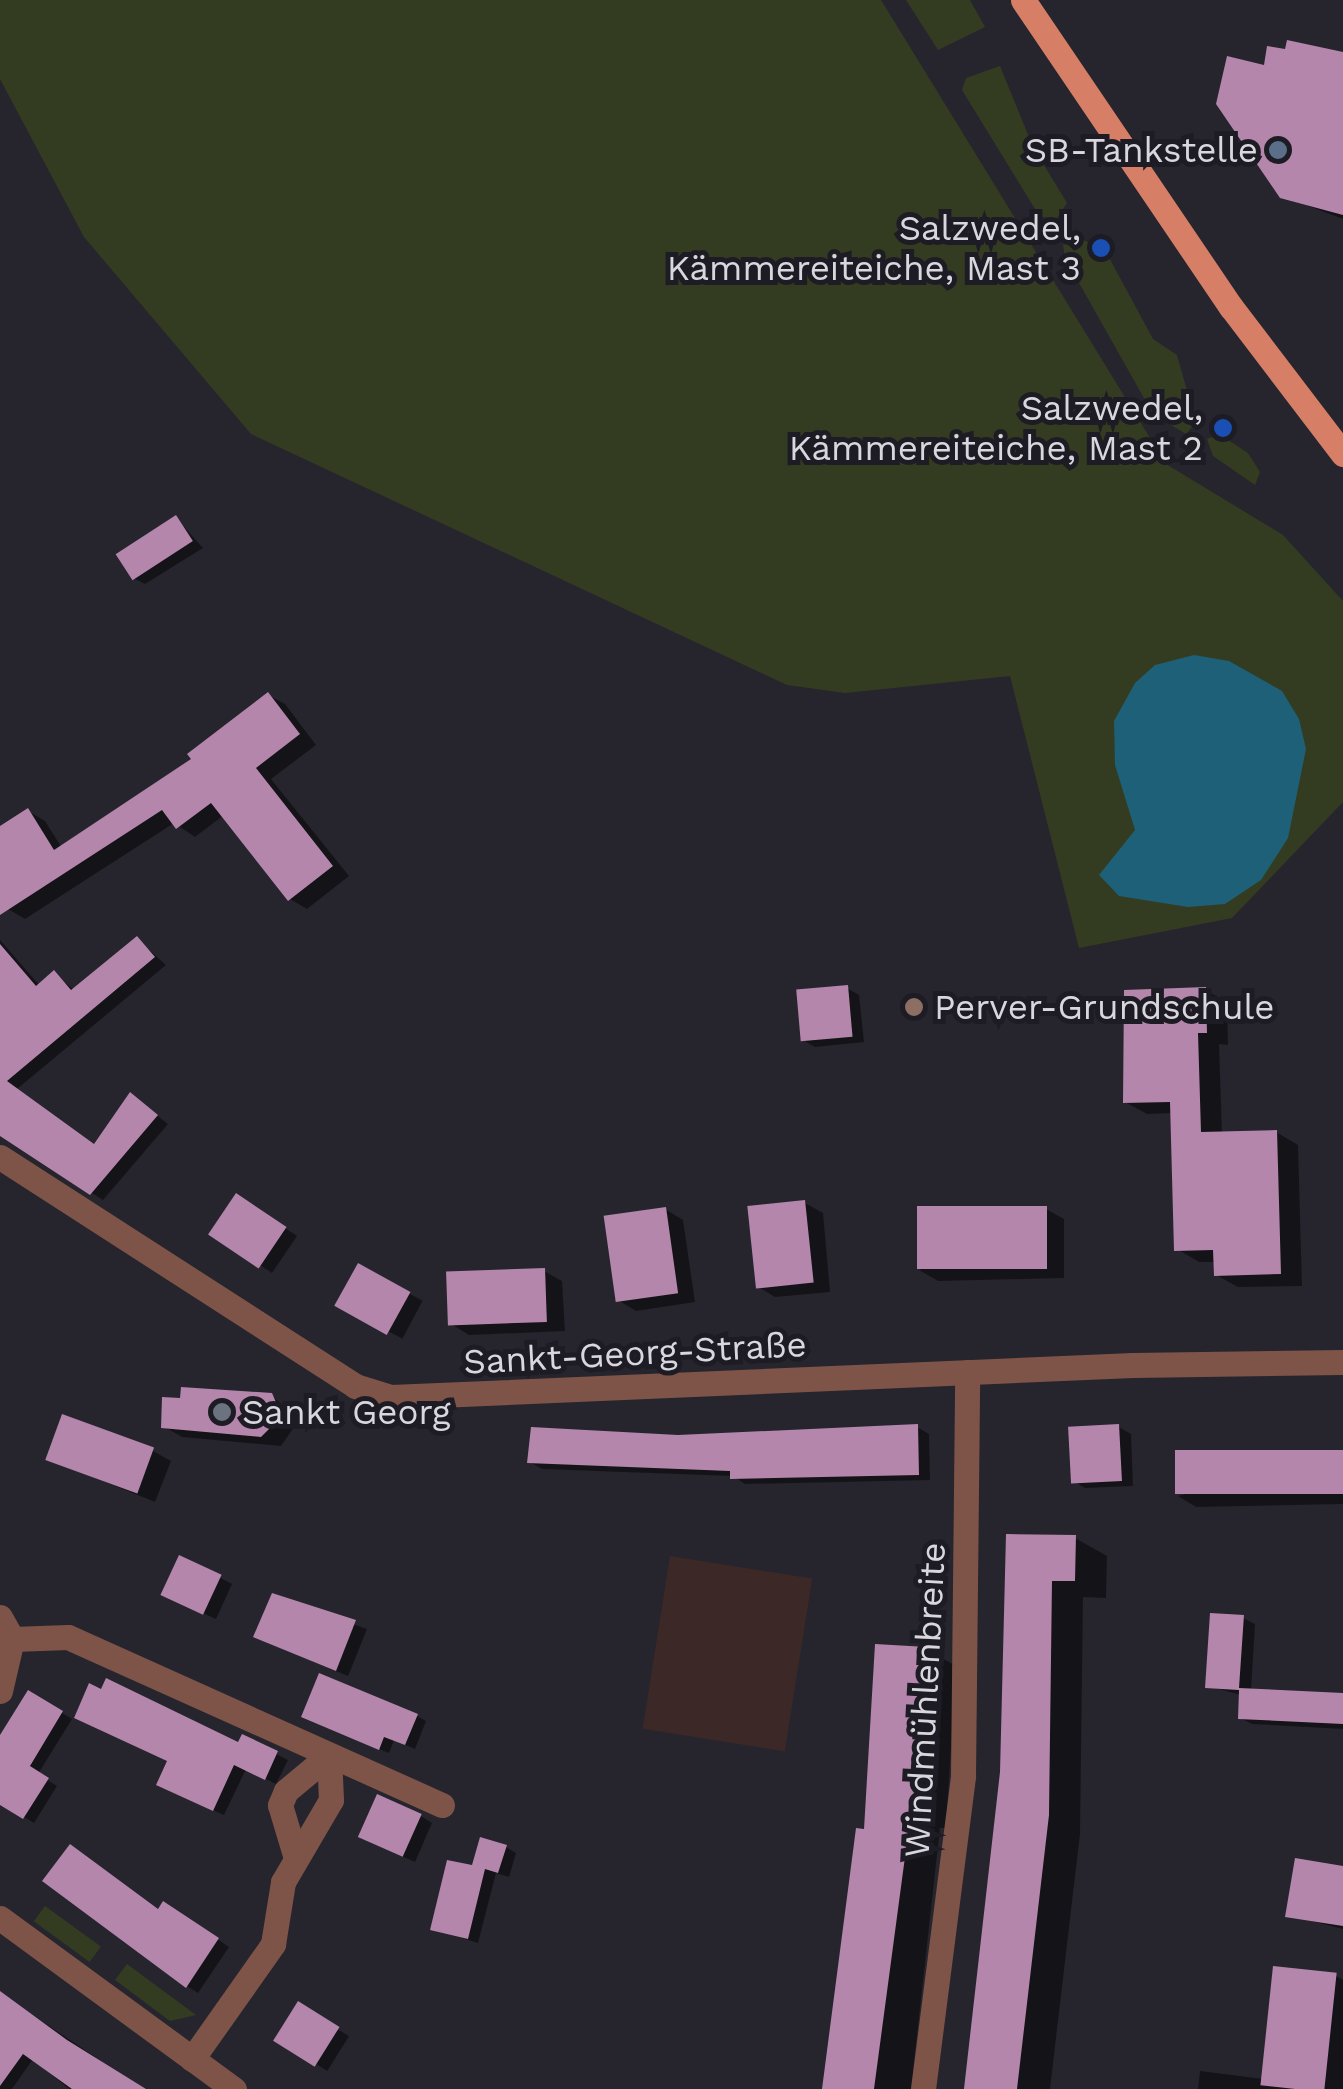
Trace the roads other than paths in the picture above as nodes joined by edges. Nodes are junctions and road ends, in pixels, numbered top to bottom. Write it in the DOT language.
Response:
graph roads {
  1 [pos="1023,0"];
  2 [pos="1343,454"];
  3 [pos="0,1157"];
  4 [pos="1343,1362"];
  5 [pos="968,1372"];
  6 [pos="6,1628"];
  7 [pos="0,1691"];
  8 [pos="329,1755"];
  9 [pos="442,1805"];
  10 [pos="295,1855"];
  11 [pos="0,1918"];
  12 [pos="192,2059"];
  13 [pos="234,2089"];
  14 [pos="923,2089"];
  1 -- 2 [label="main road"];
  3 -- 5 [label="street, Sankt-Georg-Straße"];
  4 -- 5 [label="street, Sankt-Georg-Straße"];
  5 -- 14 [label="street, Windmühlenbreite"];
  6 -- 7 [label="street"];
  6 -- 8 [label="street"];
  8 -- 9 [label="street"];
  8 -- 10 [label="street"];
  8 -- 10 [label="street"];
  10 -- 12 [label="street"];
  11 -- 12 [label="street"];
  12 -- 13 [label="street"];
}
